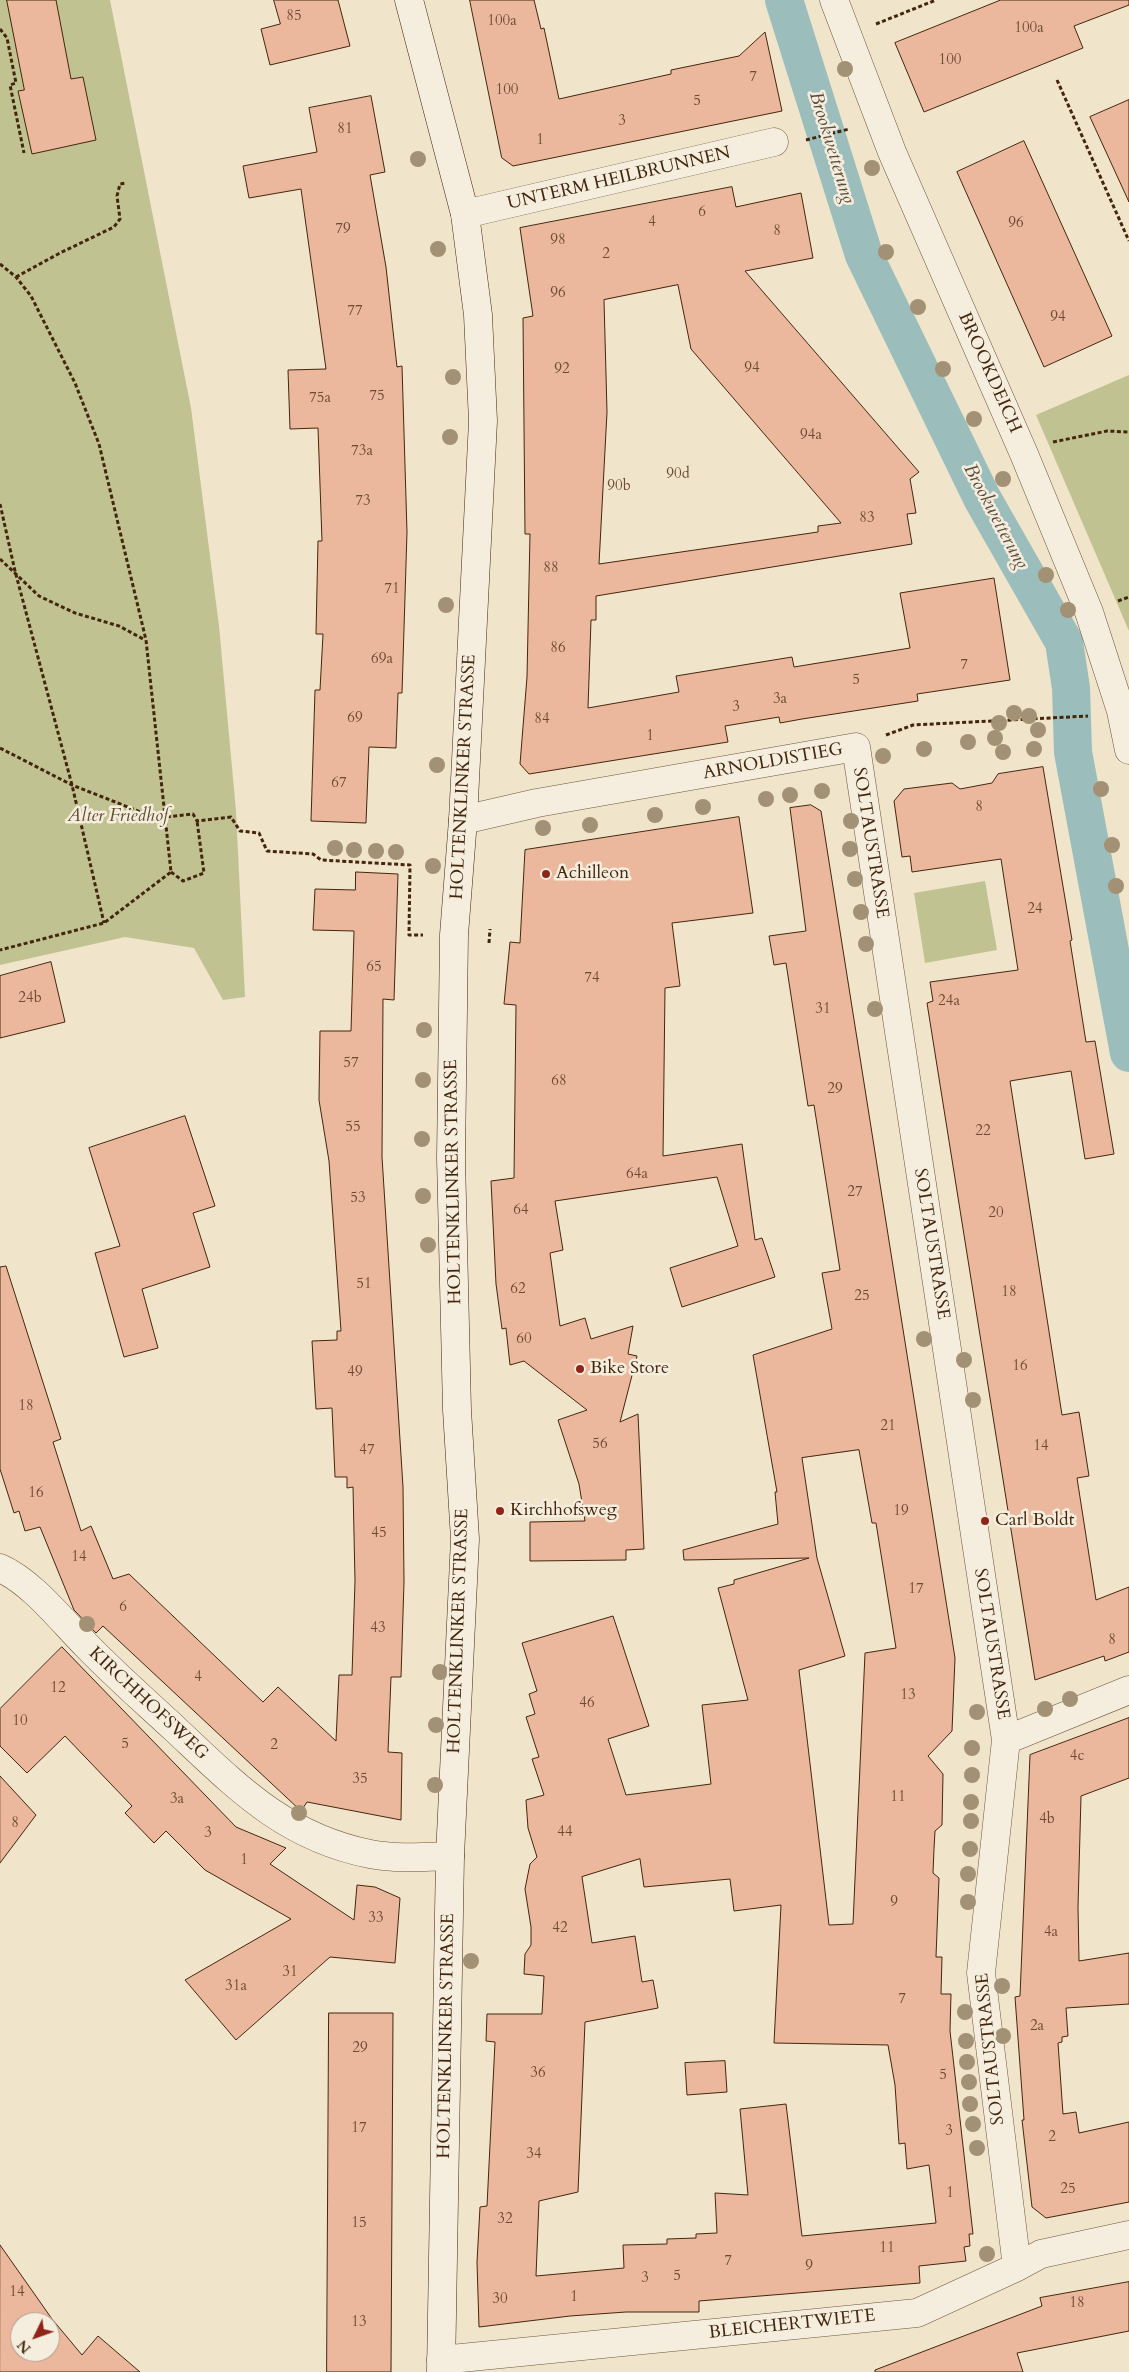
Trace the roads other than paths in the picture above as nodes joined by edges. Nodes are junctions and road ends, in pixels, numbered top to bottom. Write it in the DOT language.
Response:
graph roads {
  1 [pos="409,0"];
  2 [pos="834,0"];
  3 [pos="787,142"];
  4 [pos="465,214"];
  5 [pos="856,747"];
  6 [pos="1129,750"];
  7 [pos="463,820"];
  8 [pos="0,1568"];
  9 [pos="1129,1690"];
  10 [pos="1006,1740"];
  11 [pos="450,1856"];
  12 [pos="1129,2235"];
  13 [pos="1017,2267"];
  14 [pos="441,2366"];
  1 -- 4 [label="street, HOLTENKLINKER STRASSE"];
  2 -- 6 [label="street, BROOKDEICH"];
  3 -- 4 [label="street, UNTERM HEILBRUNNEN"];
  4 -- 7 [label="street, HOLTENKLINKER STRASSE"];
  5 -- 7 [label="street, ARNOLDISTIEG"];
  5 -- 10 [label="street, SOLTAUSTRASSE"];
  7 -- 11 [label="street, HOLTENKLINKER STRASSE"];
  8 -- 11 [label="street, KIRCHHOFSWEG"];
  9 -- 10 [label="street, SOLTAUSTRASSE"];
  10 -- 13 [label="street, SOLTAUSTRASSE"];
  11 -- 14 [label="street, HOLTENKLINKER STRASSE"];
  12 -- 13 [label="street, BLEICHERTWIETE"];
  13 -- 14 [label="street, BLEICHERTWIETE"];
}
